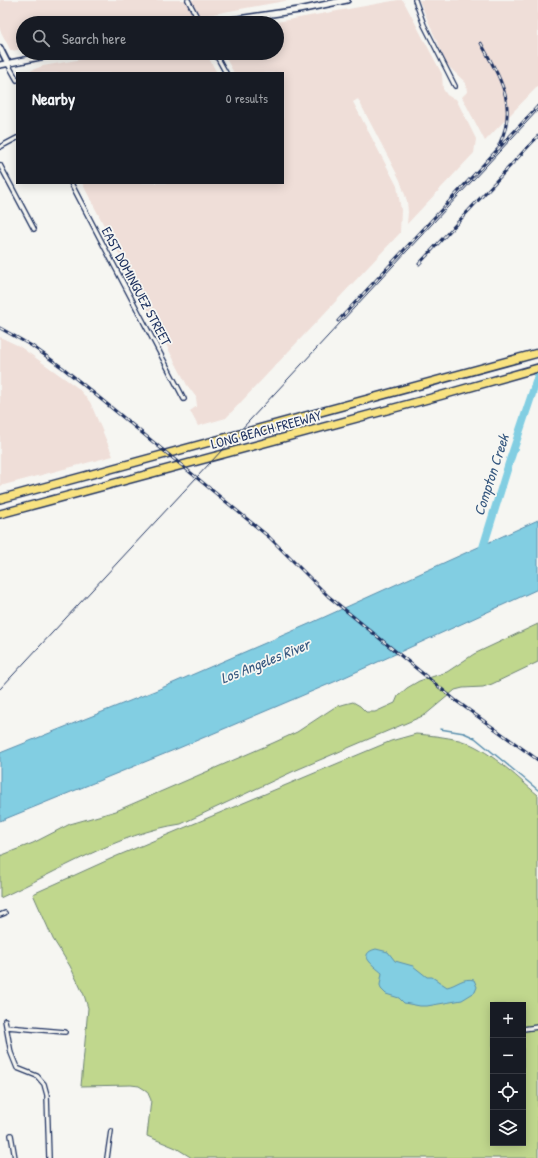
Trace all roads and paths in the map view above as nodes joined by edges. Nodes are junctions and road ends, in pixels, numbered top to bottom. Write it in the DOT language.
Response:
graph roads {
  1 [pos="188,0"];
  2 [pos="348,0"];
  3 [pos="415,0"];
  4 [pos="196,16"];
  5 [pos="258,16"];
  6 [pos="0,48"];
  7 [pos="27,60"];
  8 [pos="219,60"];
  9 [pos="8,64"];
  10 [pos="0,65"];
  11 [pos="225,72"];
  12 [pos="16,78"];
  13 [pos="455,86"];
  14 [pos="16,139"];
  15 [pos="0,147"];
  16 [pos="0,165"];
  17 [pos="72,184"];
  18 [pos="34,229"];
  19 [pos="538,353"];
  20 [pos="538,368"];
  21 [pos="184,398"];
  22 [pos="0,499"];
  23 [pos="0,514"];
  24 [pos="5,913"];
  25 [pos="0,915"];
  26 [pos="5,1020"];
  27 [pos="7,1027"];
  28 [pos="538,1027"];
  29 [pos="526,1029"];
  30 [pos="65,1032"];
  31 [pos="112,1131"];
  32 [pos="12,1135"];
  33 [pos="15,1158"];
  34 [pos="49,1158"];
  35 [pos="107,1158"];
  1 -- 4 [label="street"];
  2 -- 5 [label="main road"];
  3 -- 13 [label="street"];
  6 -- 9 [label="street"];
  7 -- 9 [label="main road"];
  8 -- 11 [label="street"];
  9 -- 10 [label="main road"];
  9 -- 12 [label="street"];
  14 -- 15 [label="street"];
  16 -- 18 [label="street"];
  17 -- 21 [label="street, EAST DOMINGUEZ STREET"];
  19 -- 22 [label="highway, LONG BEACH FREEWAY"];
  20 -- 23 [label="highway, LONG BEACH FREEWAY"];
  24 -- 25 [label="street"];
  26 -- 27 [label="street"];
  27 -- 30 [label="street"];
  27 -- 34 [label="street"];
  28 -- 29 [label="street"];
  31 -- 35 [label="street"];
  32 -- 33 [label="street"];
}
